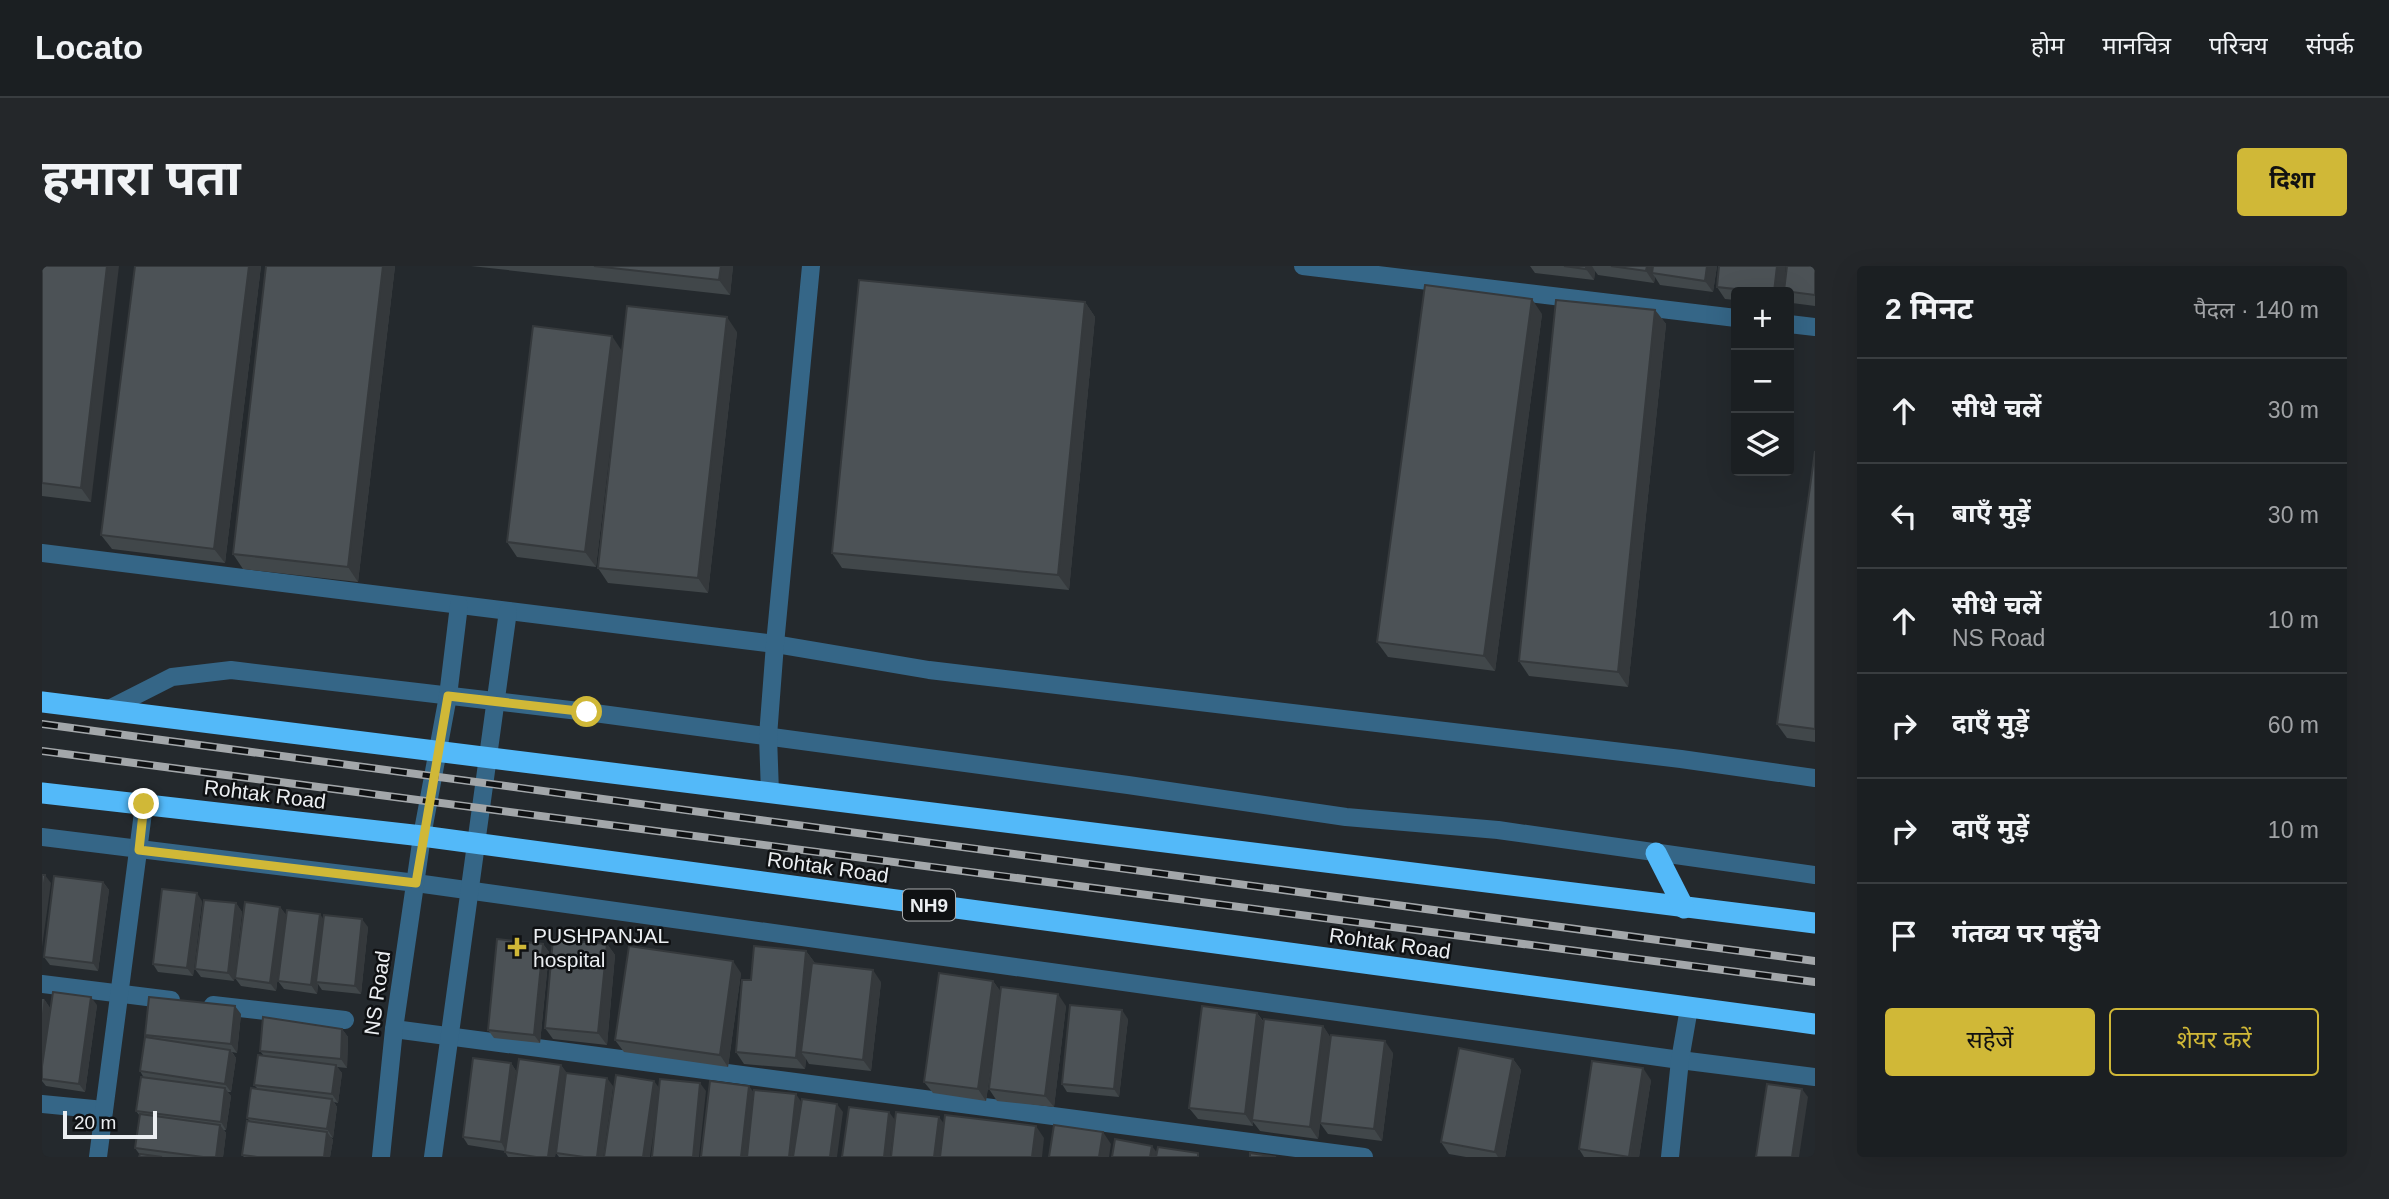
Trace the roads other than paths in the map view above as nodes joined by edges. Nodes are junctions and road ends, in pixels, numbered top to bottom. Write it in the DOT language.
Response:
graph roads {
  1 [pos="811,266"];
  2 [pos="1303,266"];
  3 [pos="1731,317"];
  4 [pos="1794,325"];
  5 [pos="1815,327"];
  6 [pos="42,553"];
  7 [pos="459,605"];
  8 [pos="508,611"];
  9 [pos="775,644"];
  10 [pos="448,696"];
  11 [pos="42,702"];
  12 [pos="497,703"];
  13 [pos="107,710"];
  14 [pos="768,736"];
  15 [pos="438,751"];
  16 [pos="489,758"];
  17 [pos="1815,778"];
  18 [pos="42,793"];
  19 [pos="771,793"];
  20 [pos="144,804"];
  21 [pos="422,836"];
  22 [pos="42,837"];
  23 [pos="475,844"];
  24 [pos="139,850"];
  25 [pos="1656,853"];
  26 [pos="1815,875"];
  27 [pos="416,883"];
  28 [pos="469,891"];
  29 [pos="1684,908"];
  30 [pos="1815,923"];
  31 [pos="42,984"];
  32 [pos="120,993"];
  33 [pos="1689,1008"];
  34 [pos="345,1020"];
  35 [pos="1815,1024"];
  36 [pos="394,1029"];
  37 [pos="451,1036"];
  38 [pos="1680,1060"];
  39 [pos="1815,1077"];
  40 [pos="42,1104"];
  41 [pos="104,1110"];
  42 [pos="98,1157"];
  43 [pos="380,1157"];
  44 [pos="433,1157"];
  45 [pos="1364,1157"];
  46 [pos="1670,1157"];
  1 -- 9 [label="street"];
  2 -- 3 [label="street"];
  4 -- 5 [label="street"];
  6 -- 7 [label="street"];
  7 -- 8 [label="street"];
  7 -- 10 [label="street, NS Road"];
  8 -- 9 [label="street"];
  8 -- 12 [label="street"];
  9 -- 14 [label="street"];
  9 -- 17 [label="street"];
  10 -- 12 [label="street"];
  10 -- 13 [label="street"];
  10 -- 15 [label="street, NS Road"];
  11 -- 13 [label="highway"];
  12 -- 14 [label="street"];
  12 -- 16 [label="street"];
  13 -- 15 [label="highway"];
  14 -- 19 [label="street"];
  14 -- 25 [label="street"];
  15 -- 16 [label="highway"];
  15 -- 21 [label="street, NS Road"];
  16 -- 19 [label="highway"];
  16 -- 23 [label="street"];
  18 -- 20 [label="highway, Rohtak Road / NH9"];
  19 -- 29 [label="highway"];
  20 -- 21 [label="highway, Rohtak Road / NH9"];
  20 -- 24 [label="street"];
  21 -- 23 [label="highway, Rohtak Road / NH9"];
  21 -- 27 [label="street, NS Road"];
  22 -- 24 [label="street"];
  23 -- 28 [label="street"];
  23 -- 33 [label="highway, Rohtak Road / NH9"];
  24 -- 27 [label="street"];
  24 -- 32 [label="street"];
  25 -- 26 [label="street"];
  25 -- 29 [label="highway"];
  27 -- 28 [label="street"];
  27 -- 36 [label="street, NS Road"];
  28 -- 37 [label="street"];
  28 -- 38 [label="street"];
  29 -- 30 [label="highway"];
  31 -- 32 [label="street"];
  32 -- 34 [label="street"];
  32 -- 41 [label="street"];
  33 -- 35 [label="highway, Rohtak Road / NH9"];
  33 -- 38 [label="street"];
  36 -- 37 [label="street"];
  36 -- 43 [label="street, NS Road"];
  37 -- 44 [label="street"];
  37 -- 45 [label="street"];
  38 -- 39 [label="street"];
  38 -- 46 [label="street"];
  40 -- 41 [label="street"];
  41 -- 42 [label="street"];
}
